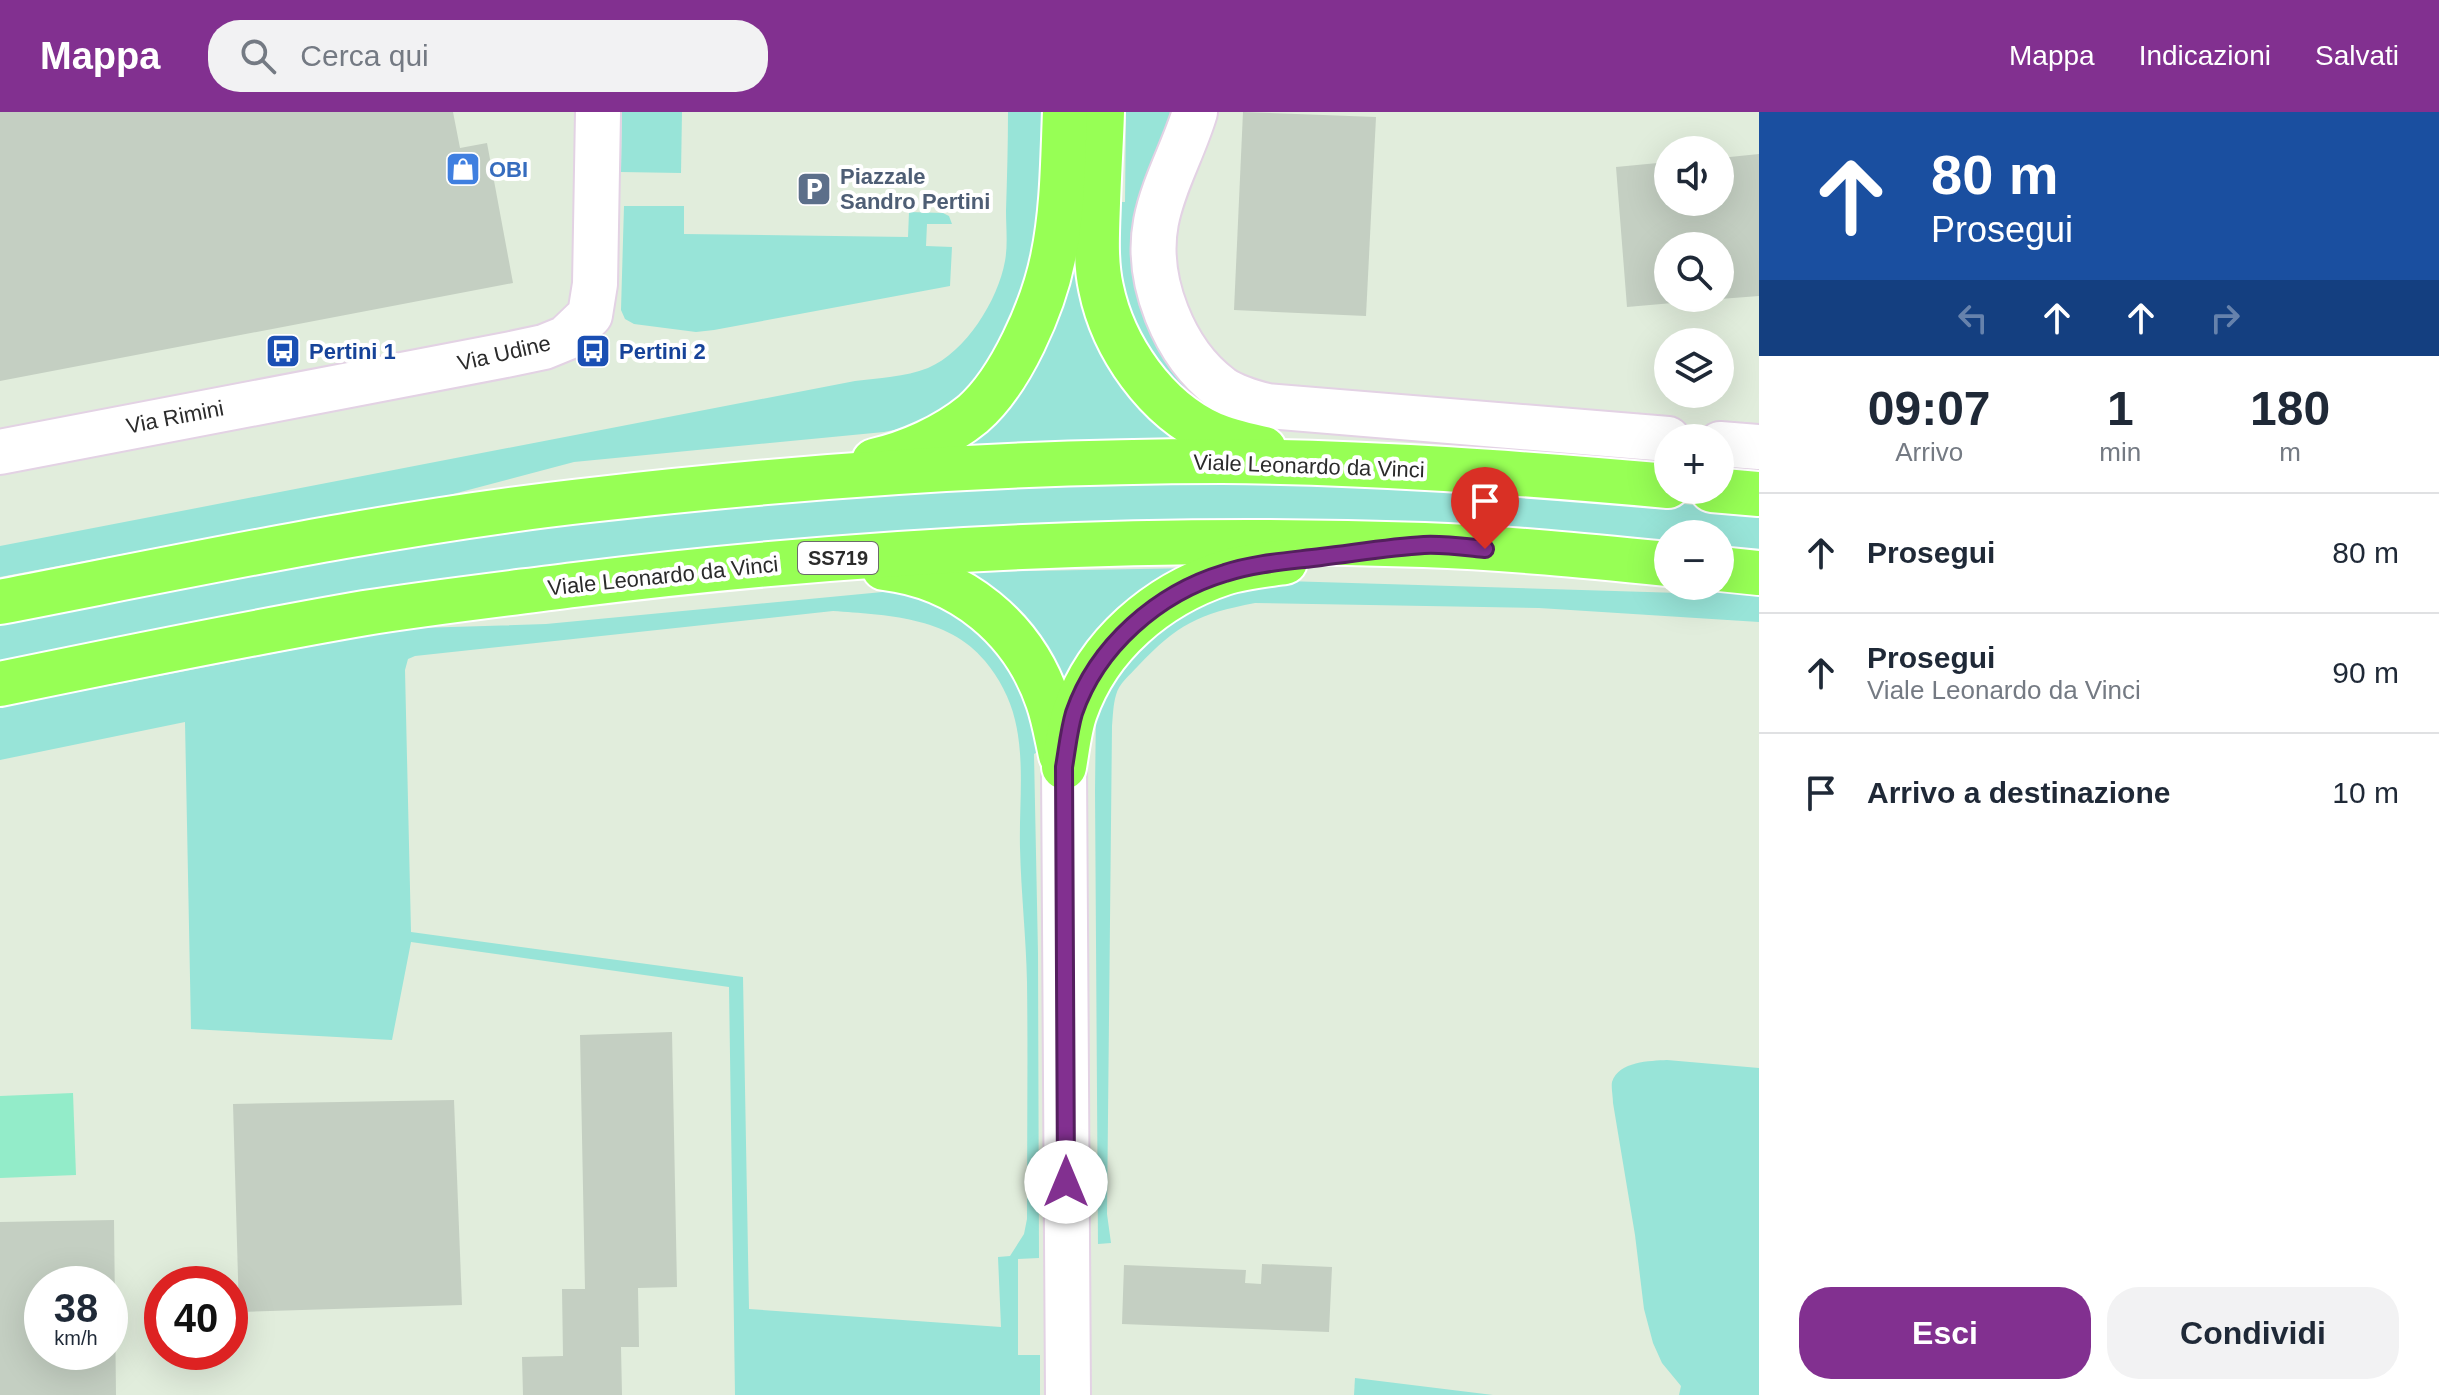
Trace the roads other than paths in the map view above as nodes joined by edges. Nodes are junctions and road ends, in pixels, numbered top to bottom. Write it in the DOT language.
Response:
graph roads {
  1 [pos="598,112"];
  2 [pos="1065,112"];
  3 [pos="1102,112"];
  4 [pos="1195,112"];
  5 [pos="350,384"];
  6 [pos="1654,438"];
  7 [pos="1734,445"];
  8 [pos="1759,447"];
  9 [pos="0,452"];
  10 [pos="1361,465"];
  11 [pos="790,481"];
  12 [pos="1654,485"];
  13 [pos="1734,492"];
  14 [pos="1759,494"];
  15 [pos="1425,545"];
  16 [pos="814,560"];
  17 [pos="1654,563"];
  18 [pos="1734,570"];
  19 [pos="1759,573"];
  20 [pos="0,602"];
  21 [pos="0,684"];
  22 [pos="1064,767"];
  23 [pos="1068,1395"];
  1 -- 5 [label="street, Via Udine"];
  2 -- 11 [label="highway"];
  3 -- 10 [label="highway"];
  4 -- 6 [label="street"];
  5 -- 9 [label="street, Via Rimini"];
  7 -- 8 [label="street"];
  10 -- 11 [label="highway, Viale Leonardo da Vinci"];
  10 -- 12 [label="highway, Viale Leonardo da Vinci"];
  11 -- 20 [label="highway, Viale Leonardo da Vinci"];
  13 -- 14 [label="highway"];
  15 -- 16 [label="highway, Viale Leonardo da Vinci / SS719"];
  15 -- 17 [label="highway, Viale Leonardo da Vinci / SS719"];
  15 -- 22 [label="highway"];
  16 -- 21 [label="highway, Viale Leonardo da Vinci / SS719"];
  16 -- 22 [label="highway"];
  18 -- 19 [label="highway"];
  22 -- 23 [label="street"];
}
